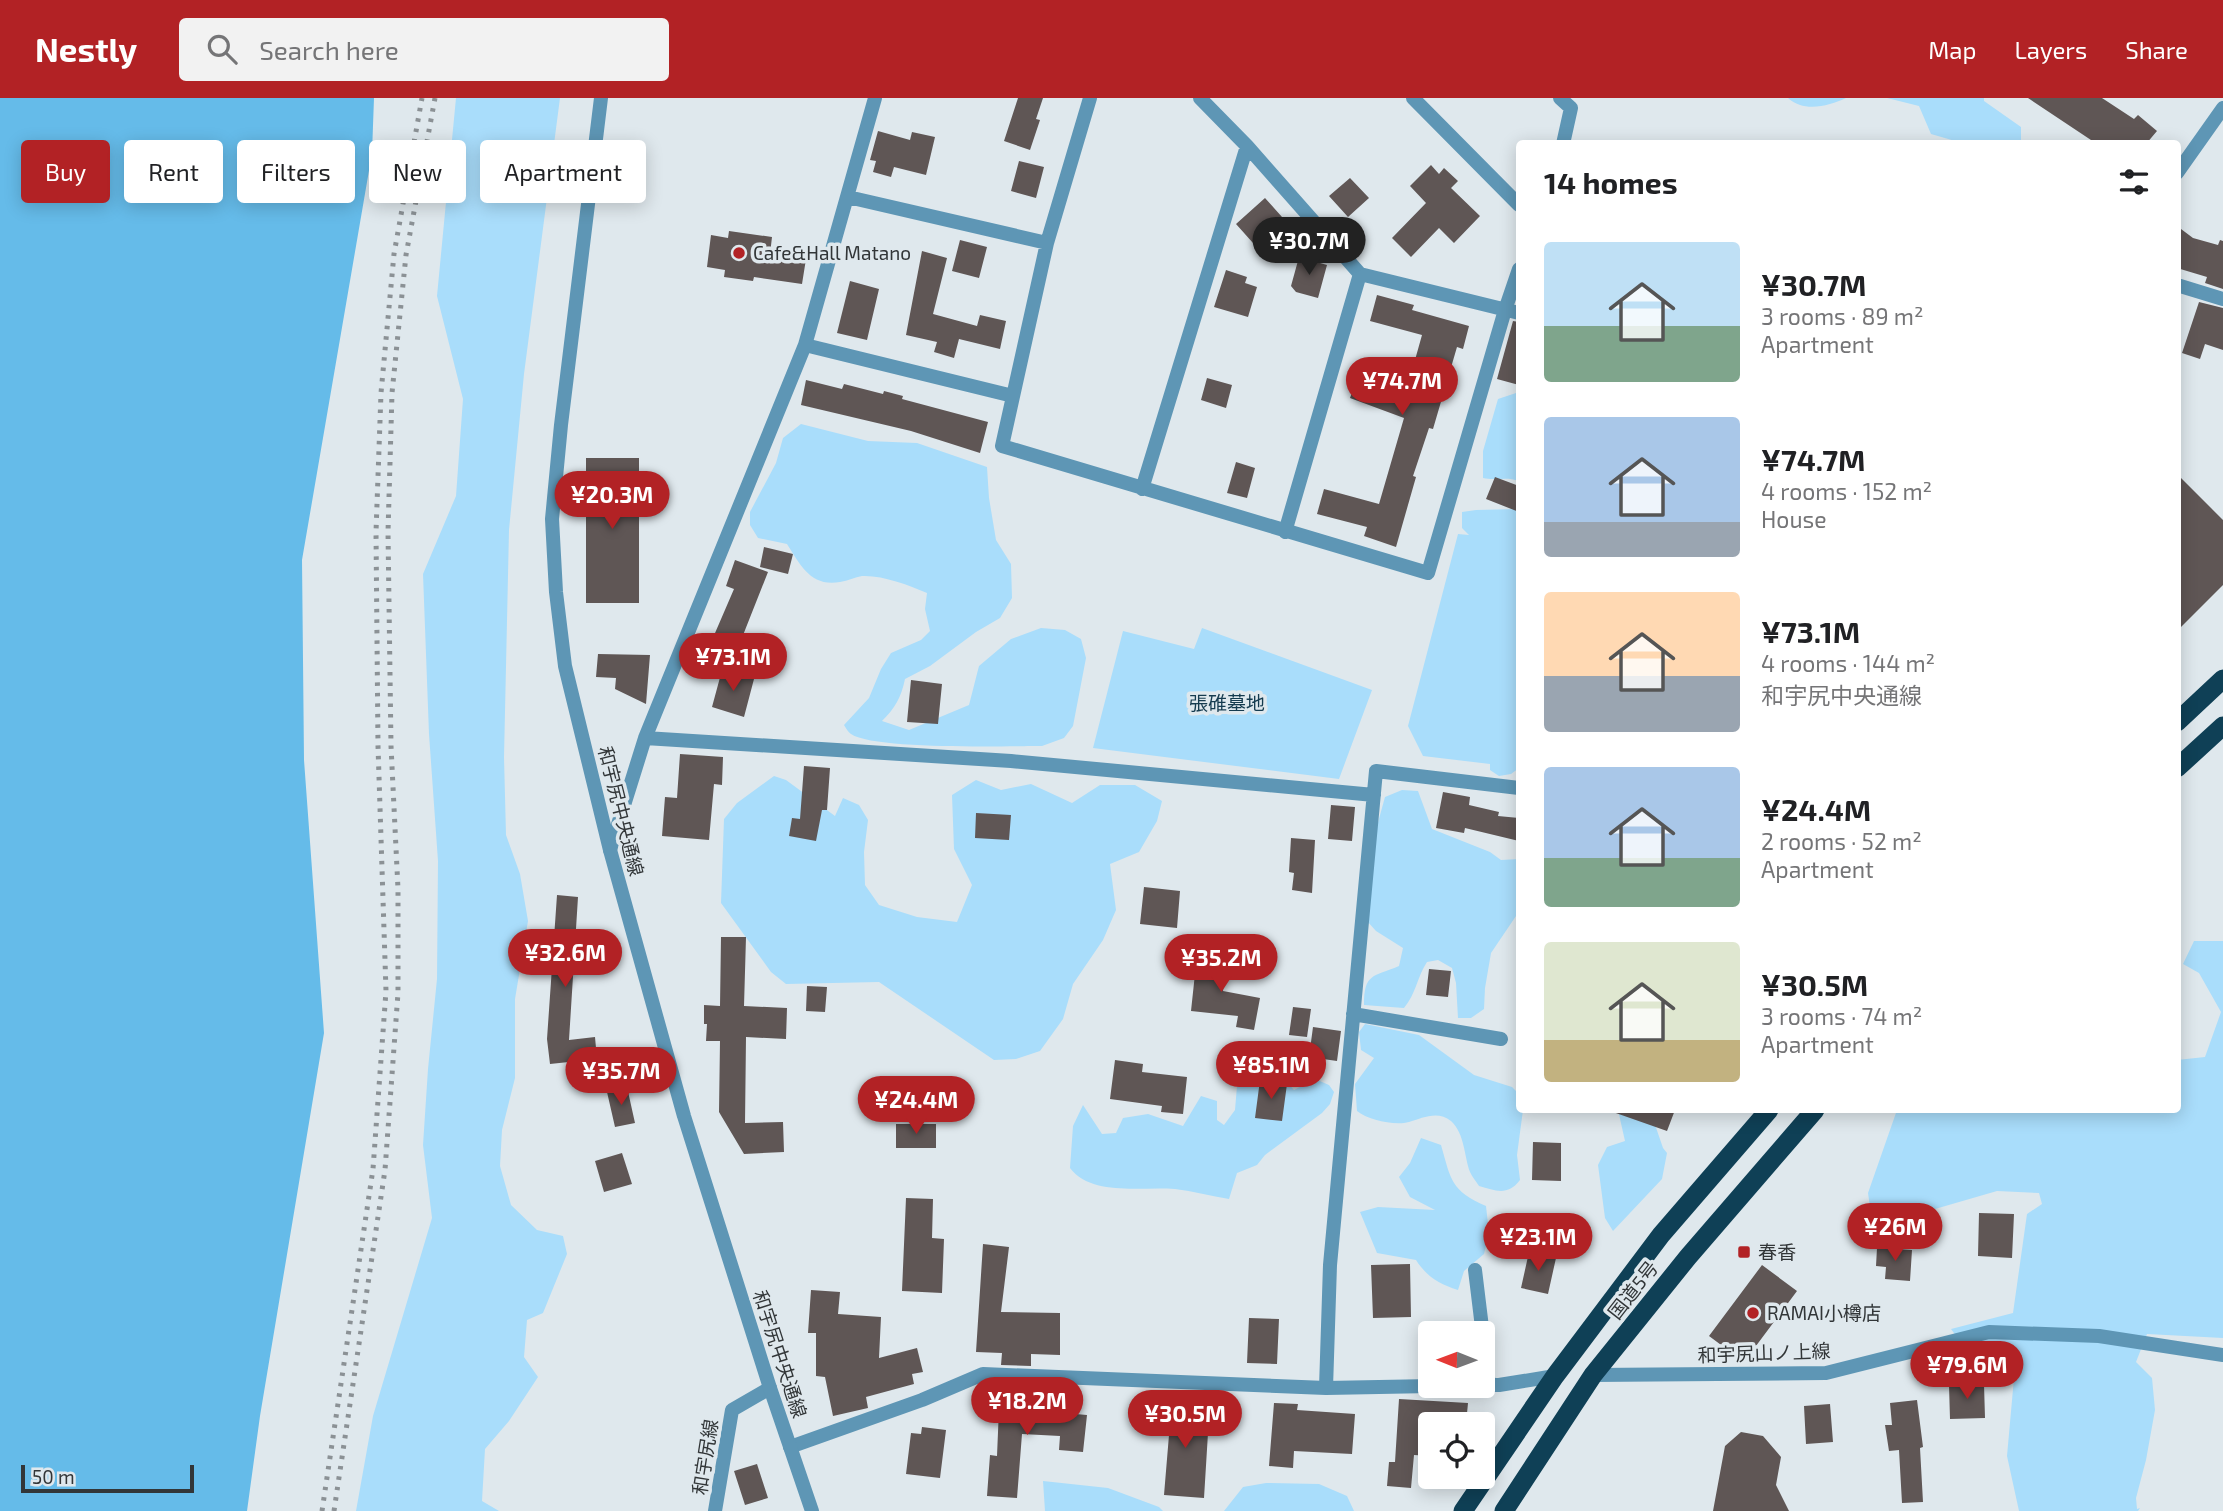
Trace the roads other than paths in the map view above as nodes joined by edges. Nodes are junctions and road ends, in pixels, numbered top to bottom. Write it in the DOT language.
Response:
graph roads {
  1 [pos="601,98"];
  2 [pos="875,98"];
  3 [pos="1090,98"];
  4 [pos="1200,98"];
  5 [pos="1413,98"];
  6 [pos="1560,98"];
  7 [pos="2223,107"];
  8 [pos="1564,140"];
  9 [pos="1247,146"];
  10 [pos="2181,167"];
  11 [pos="848,197"];
  12 [pos="1516,202"];
  13 [pos="1048,243"];
  14 [pos="1360,274"];
  15 [pos="2181,286"];
  16 [pos="1516,287"];
  17 [pos="2223,299"];
  18 [pos="1512,312"];
  19 [pos="805,345"];
  20 [pos="1013,397"];
  21 [pos="1142,489"];
  22 [pos="1285,532"];
  23 [pos="2223,679"];
  24 [pos="2181,718"];
  25 [pos="2223,726"];
  26 [pos="646,738"];
  27 [pos="2181,764"];
  28 [pos="1516,788"];
  29 [pos="1374,795"];
  30 [pos="610,850"];
  31 [pos="1353,1014"];
  32 [pos="1501,1039"];
  33 [pos="1766,1113"];
  34 [pos="1812,1113"];
  35 [pos="1475,1270"];
  36 [pos="1479,1321"];
  37 [pos="2223,1355"];
  38 [pos="1593,1375"];
  39 [pos="1555,1376"];
  40 [pos="1495,1384"];
  41 [pos="1418,1386"];
  42 [pos="770,1388"];
  43 [pos="1326,1388"];
  44 [pos="790,1447"];
  45 [pos="715,1511"];
  46 [pos="812,1511"];
  47 [pos="1463,1511"];
  48 [pos="1503,1511"];
  1 -- 30 [label="street, 和宇尻中央通線"];
  2 -- 11 [label="street"];
  3 -- 13 [label="street"];
  4 -- 9 [label="street"];
  5 -- 12 [label="street"];
  6 -- 8 [label="street"];
  7 -- 10 [label="street"];
  9 -- 14 [label="street"];
  9 -- 21 [label="street"];
  11 -- 13 [label="street"];
  11 -- 19 [label="street"];
  13 -- 20 [label="street"];
  14 -- 18 [label="street"];
  14 -- 22 [label="street"];
  15 -- 17 [label="street"];
  16 -- 18 [label="street"];
  18 -- 22 [label="street"];
  19 -- 20 [label="street"];
  19 -- 26 [label="street"];
  20 -- 21 [label="street"];
  21 -- 22 [label="street"];
  23 -- 24 [label="highway"];
  25 -- 27 [label="highway"];
  26 -- 29 [label="street"];
  26 -- 30 [label="street"];
  28 -- 29 [label="street"];
  29 -- 31 [label="street"];
  30 -- 42 [label="street, 和宇尻中央通線"];
  31 -- 32 [label="street"];
  31 -- 43 [label="street"];
  33 -- 39 [label="highway, 国道5号"];
  34 -- 38 [label="highway, 国道5号"];
  35 -- 36 [label="street"];
  37 -- 38 [label="street, 和宇尻山ノ上線"];
  38 -- 48 [label="highway, 国道5号"];
  39 -- 40 [label="street"];
  39 -- 47 [label="highway, 国道5号"];
  41 -- 43 [label="street"];
  42 -- 44 [label="street, 和宇尻中央通線"];
  42 -- 45 [label="street, 和宇尻線"];
  43 -- 44 [label="street"];
  44 -- 46 [label="street, 和宇尻中央通線"];
}
